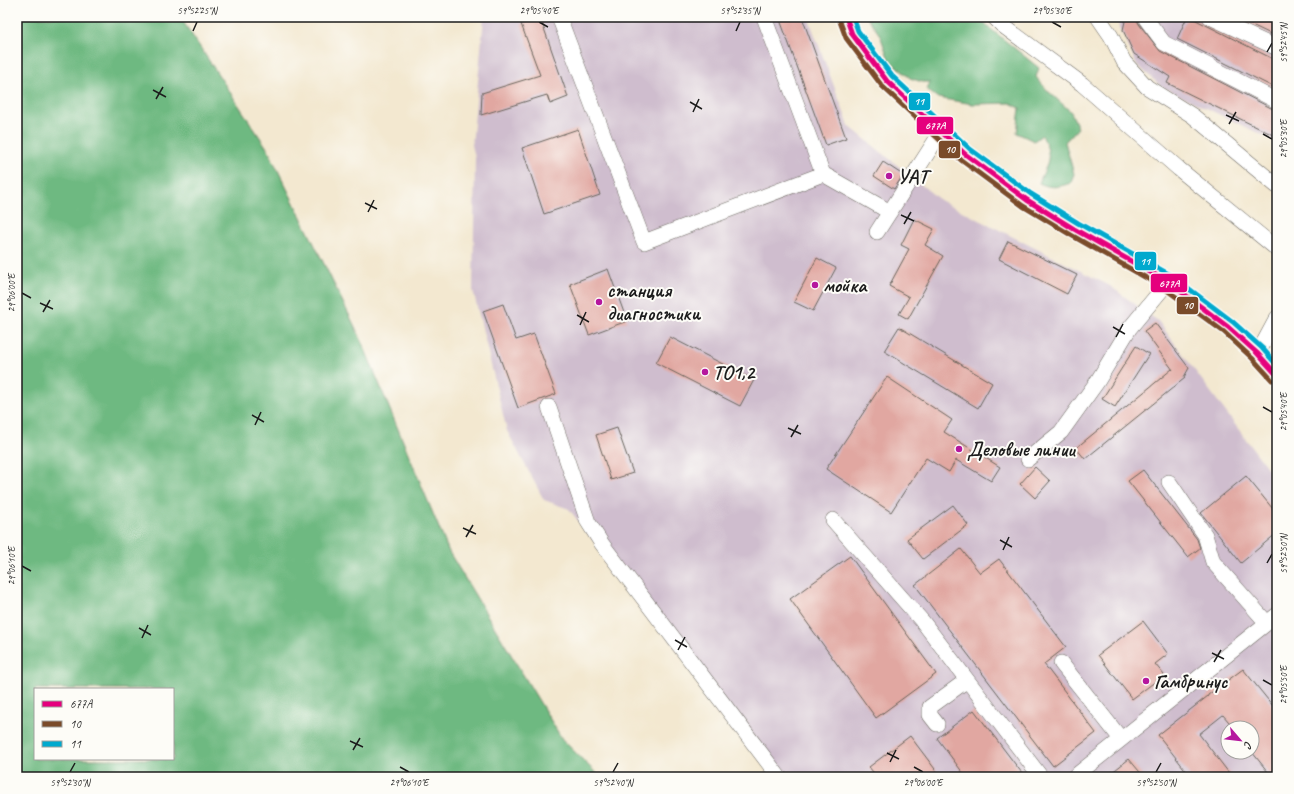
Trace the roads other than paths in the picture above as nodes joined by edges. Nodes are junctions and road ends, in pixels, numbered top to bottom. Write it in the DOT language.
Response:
graph roads {
  1 [pos="559,17"];
  2 [pos="764,17"];
  3 [pos="846,17"];
  4 [pos="994,17"];
  5 [pos="1098,17"];
  6 [pos="1149,17"];
  7 [pos="1210,17"];
  8 [pos="1277,48"];
  9 [pos="1277,101"];
  10 [pos="941,132"];
  11 [pos="823,174"];
  12 [pos="1277,186"];
  13 [pos="890,212"];
  14 [pos="877,232"];
  15 [pos="1277,249"];
  16 [pos="1168,282"];
  17 [pos="1277,318"];
  18 [pos="1257,352"];
  19 [pos="1277,375"];
  20 [pos="549,407"];
  21 [pos="1028,459"];
  22 [pos="1169,482"];
  23 [pos="833,520"];
  24 [pos="1272,619"];
  25 [pos="1062,662"];
  26 [pos="967,680"];
  27 [pos="937,724"];
  28 [pos="1121,739"];
  29 [pos="779,777"];
  30 [pos="1041,777"];
  31 [pos="1074,777"];
  1 -- 11 [label="street"];
  2 -- 11 [label="street"];
  3 -- 10 [label="main road"];
  4 -- 15 [label="street"];
  5 -- 12 [label="street"];
  6 -- 9 [label="street"];
  7 -- 8 [label="street"];
  10 -- 13 [label="street"];
  10 -- 16 [label="main road"];
  11 -- 13 [label="street"];
  13 -- 14 [label="street"];
  16 -- 18 [label="main road"];
  16 -- 21 [label="street"];
  17 -- 18 [label="street"];
  18 -- 19 [label="main road"];
  20 -- 29 [label="street"];
  22 -- 24 [label="street"];
  23 -- 26 [label="street"];
  24 -- 28 [label="street"];
  25 -- 28 [label="street"];
  26 -- 27 [label="street"];
  26 -- 30 [label="street"];
  28 -- 31 [label="street"];
}
